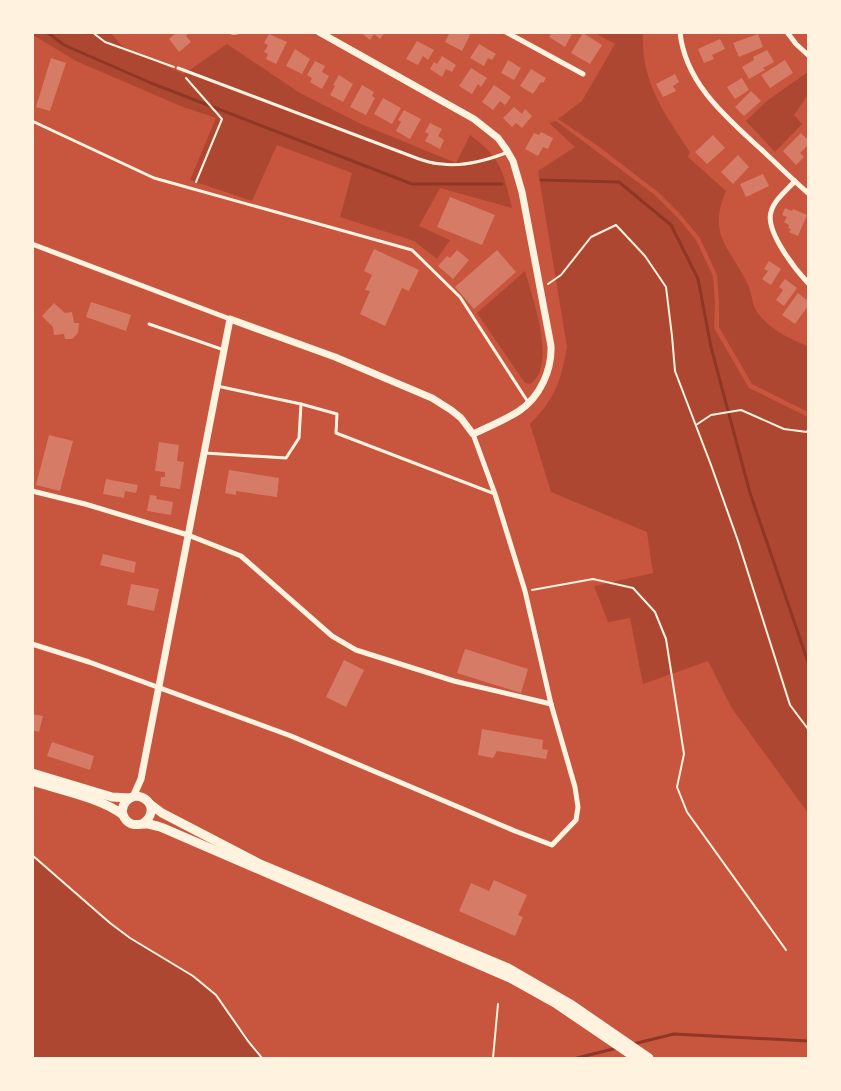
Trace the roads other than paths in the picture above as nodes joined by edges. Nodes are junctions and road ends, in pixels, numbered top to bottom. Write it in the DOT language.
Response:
graph roads {
  1 [pos="232,32"];
  2 [pos="236,32"];
  3 [pos="319,32"];
  4 [pos="506,32"];
  5 [pos="680,32"];
  6 [pos="787,32"];
  7 [pos="808,55"];
  8 [pos="178,68"];
  9 [pos="583,74"];
  10 [pos="32,121"];
  11 [pos="508,152"];
  12 [pos="795,181"];
  13 [pos="808,193"];
  14 [pos="32,244"];
  15 [pos="808,282"];
  16 [pos="230,319"];
  17 [pos="149,324"];
  18 [pos="224,350"];
  19 [pos="217,386"];
  20 [pos="529,403"];
  21 [pos="301,404"];
  22 [pos="473,434"];
  23 [pos="204,453"];
  24 [pos="32,491"];
  25 [pos="495,494"];
  26 [pos="188,535"];
  27 [pos="32,644"];
  28 [pos="158,687"];
  29 [pos="551,704"];
  30 [pos="32,773"];
  31 [pos="140,779"];
  32 [pos="32,782"];
  33 [pos="131,797"];
  34 [pos="148,802"];
  35 [pos="123,815"];
  36 [pos="142,824"];
  37 [pos="636,1058"];
  38 [pos="649,1058"];
  1 -- 2 [label="street"];
  3 -- 11 [label="street"];
  4 -- 9 [label="street"];
  5 -- 12 [label="street"];
  6 -- 7 [label="street"];
  8 -- 11 [label="lane"];
  10 -- 20 [label="lane"];
  11 -- 20 [label="street"];
  12 -- 13 [label="street"];
  12 -- 15 [label="street"];
  14 -- 16 [label="street"];
  16 -- 18 [label="street"];
  16 -- 22 [label="street"];
  17 -- 18 [label="lane"];
  18 -- 19 [label="street"];
  19 -- 21 [label="lane"];
  19 -- 23 [label="street"];
  20 -- 22 [label="street"];
  21 -- 23 [label="lane"];
  21 -- 25 [label="lane"];
  22 -- 25 [label="street"];
  23 -- 26 [label="street"];
  24 -- 26 [label="street"];
  25 -- 29 [label="street"];
  26 -- 28 [label="street"];
  26 -- 29 [label="street"];
  27 -- 28 [label="street"];
  28 -- 29 [label="street"];
  28 -- 31 [label="street"];
  30 -- 33 [label="main road"];
  31 -- 33 [label="street"];
  31 -- 34 [label="street"];
  32 -- 35 [label="main road"];
  33 -- 34 [label="main road"];
  33 -- 35 [label="main road"];
  34 -- 36 [label="main road"];
  34 -- 38 [label="main road"];
  35 -- 36 [label="main road"];
  36 -- 37 [label="main road"];
}
